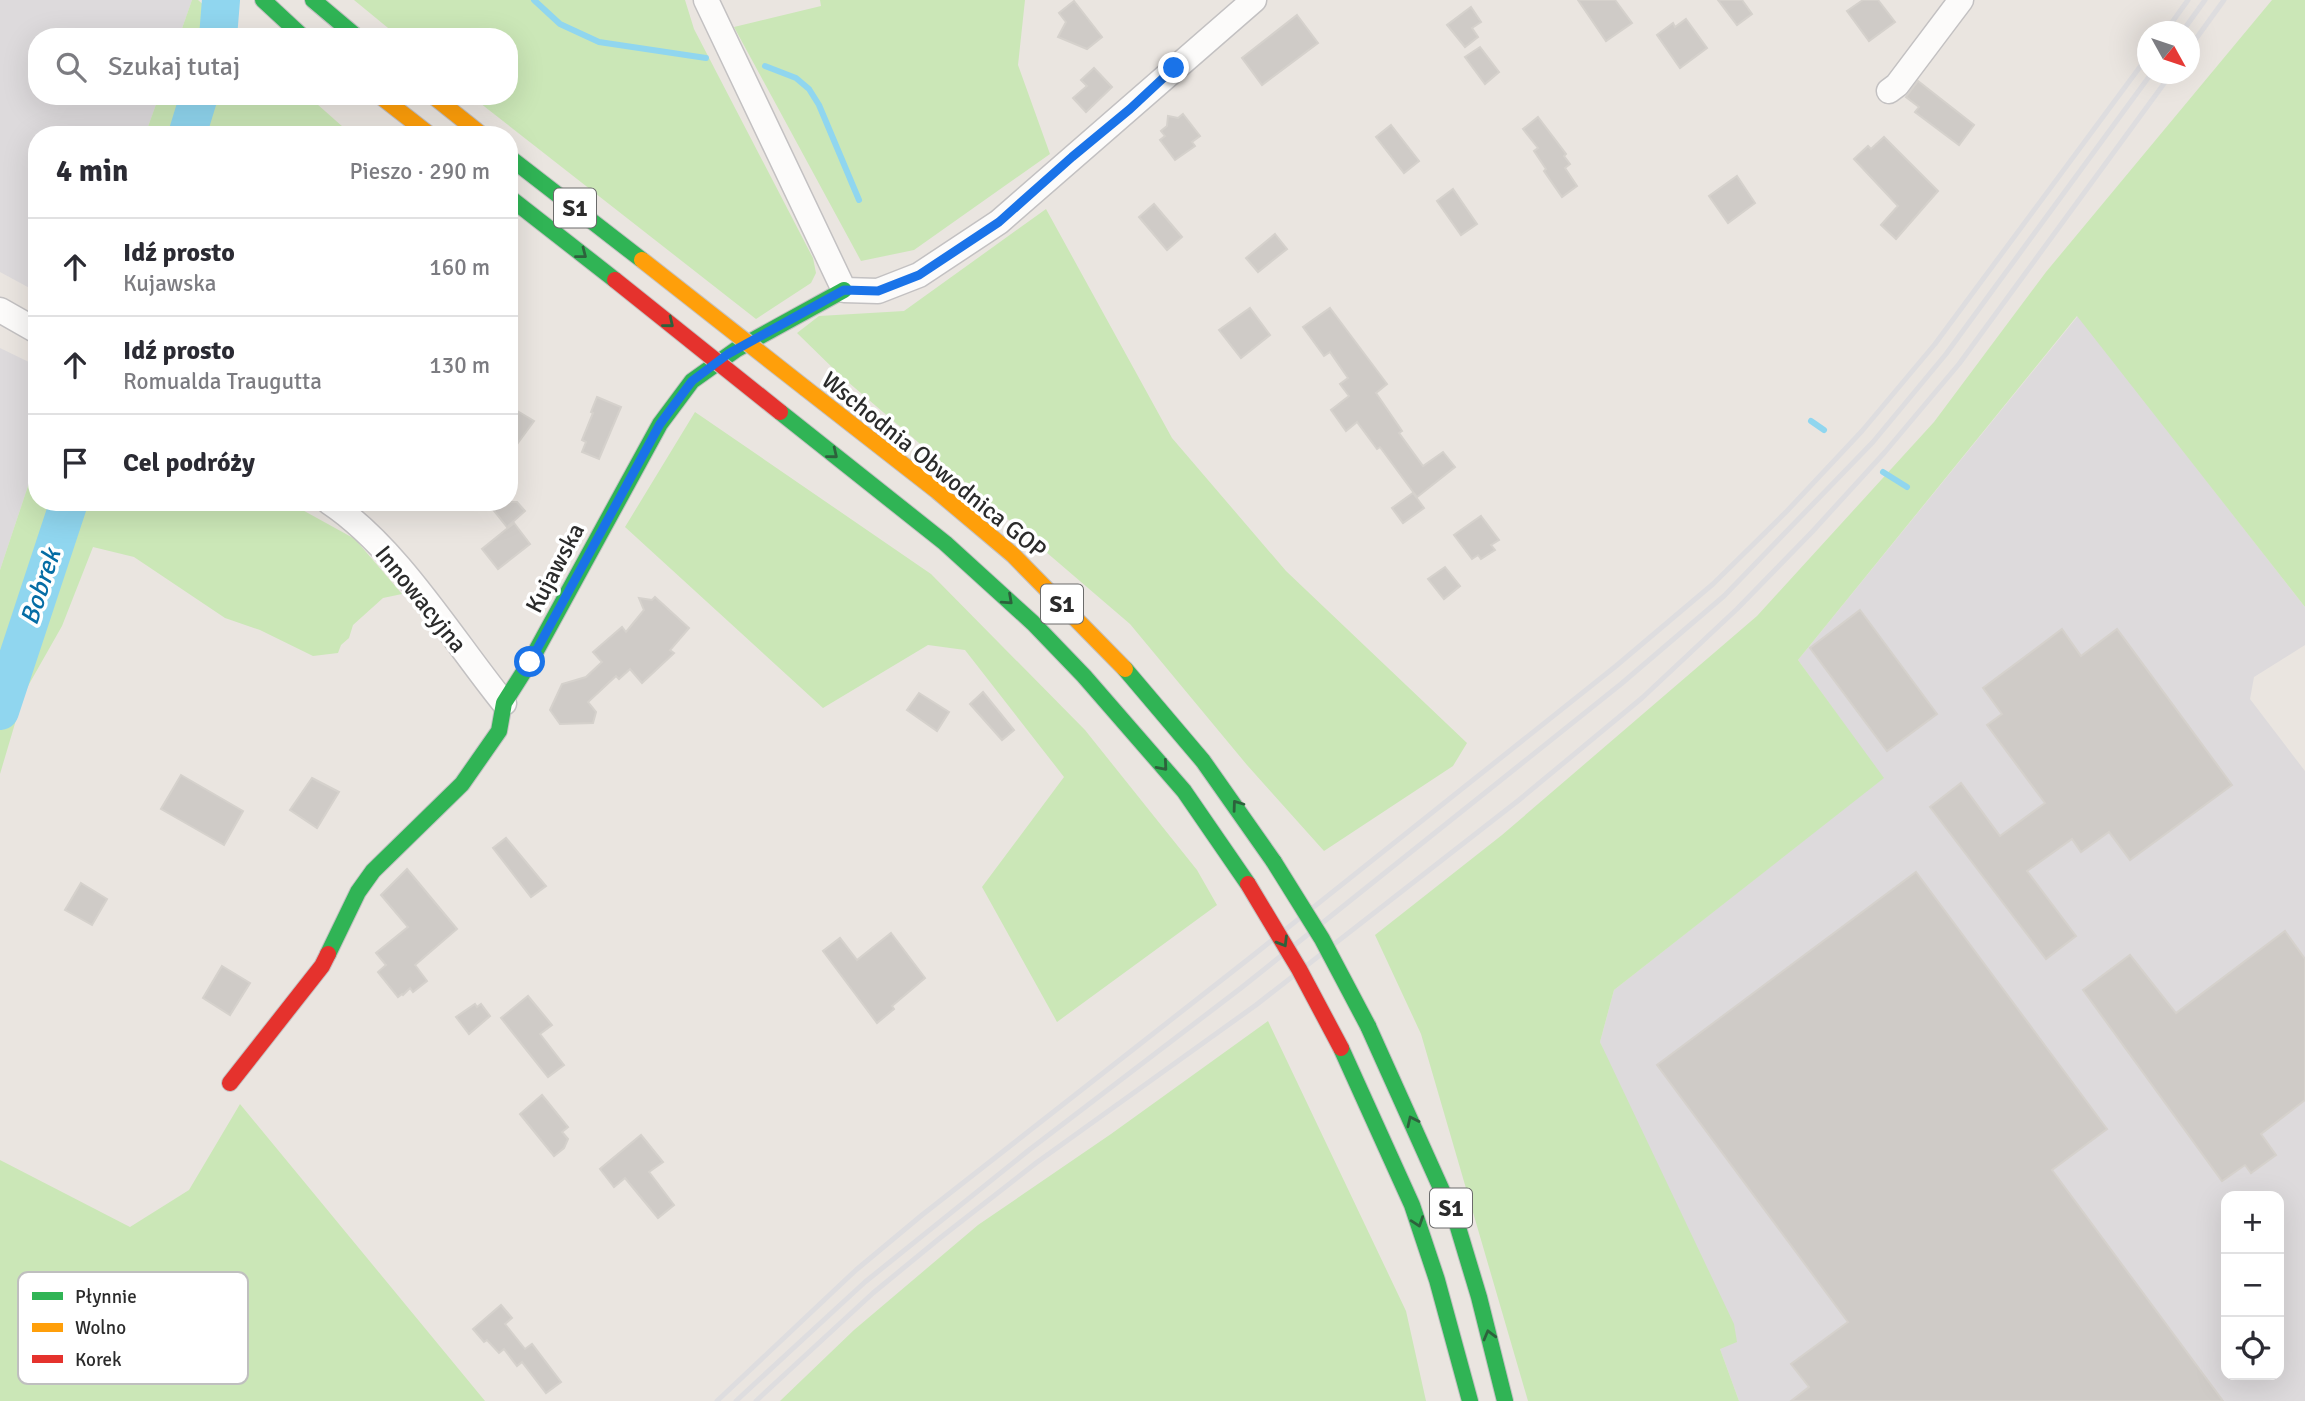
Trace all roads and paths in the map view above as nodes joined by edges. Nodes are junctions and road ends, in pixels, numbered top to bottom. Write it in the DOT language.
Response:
graph roads {
  1 [pos="263,0"];
  2 [pos="313,0"];
  3 [pos="706,0"];
  4 [pos="1254,0"];
  5 [pos="1961,0"];
  6 [pos="293,28"];
  7 [pos="347,28"];
  8 [pos="1889,91"];
  9 [pos="392,105"];
  10 [pos="444,105"];
  11 [pos="418,126"];
  12 [pos="471,126"];
  13 [pos="518,164"];
  14 [pos="518,204"];
  15 [pos="844,290"];
  16 [pos="0,310"];
  17 [pos="28,326"];
  18 [pos="340,511"];
  19 [pos="504,703"];
  20 [pos="230,1083"];
  21 [pos="1470,1401"];
  22 [pos="1505,1401"];
  1 -- 6 [label="main road"];
  2 -- 7 [label="main road"];
  3 -- 15 [label="street"];
  4 -- 15 [label="street"];
  5 -- 8 [label="street"];
  9 -- 11 [label="main road"];
  10 -- 12 [label="main road"];
  22 -- 13 [label="main road, Wschodnia Obwodnica GOP / S1, one-way, bridge"];
  14 -- 21 [label="main road, S1, one-way, bridge"];
  15 -- 19 [label="main road, Kujawska"];
  16 -- 17 [label="street"];
  18 -- 19 [label="street, Innowacyjna"];
  19 -- 20 [label="main road, Kujawska"];
}
